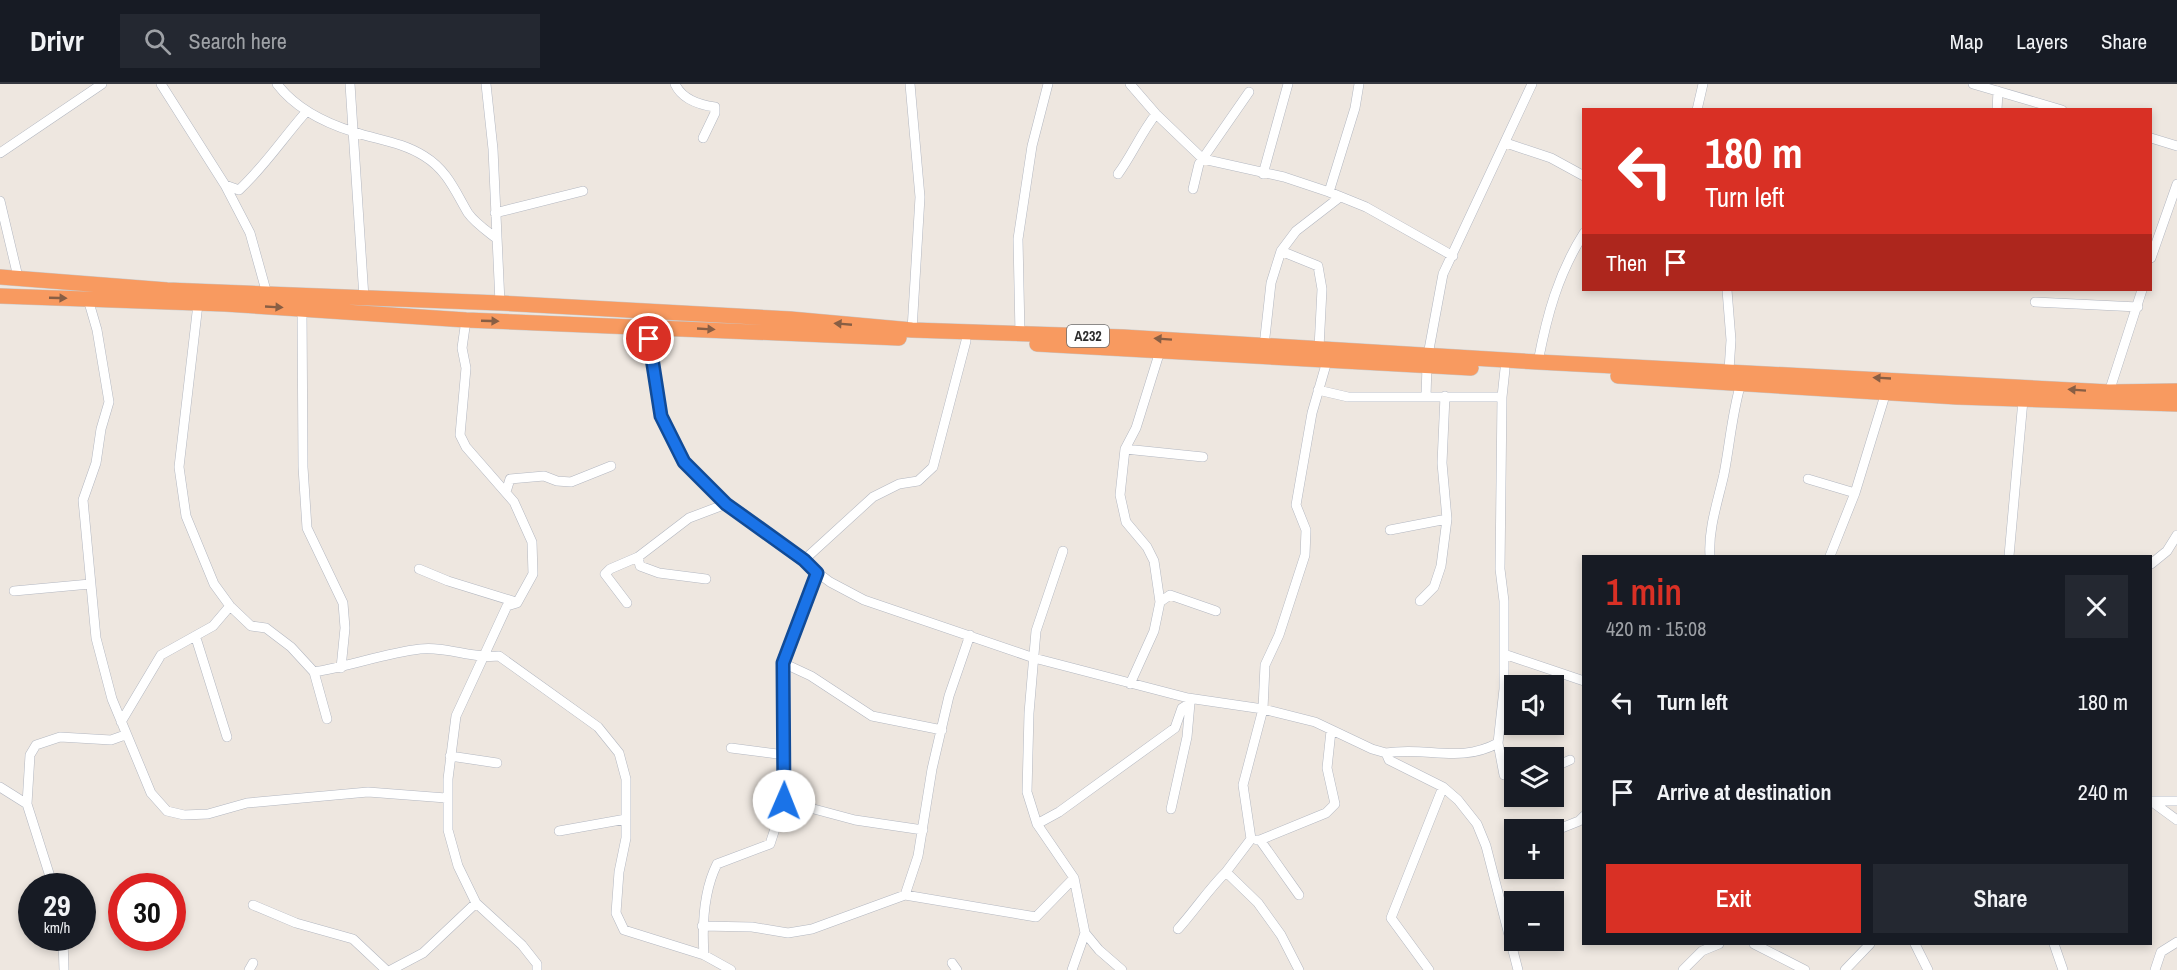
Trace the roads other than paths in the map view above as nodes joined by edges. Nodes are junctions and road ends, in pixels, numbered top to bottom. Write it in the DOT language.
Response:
graph roads {
  1 [pos="102,84"];
  2 [pos="161,84"];
  3 [pos="277,84"];
  4 [pos="350,84"];
  5 [pos="486,84"];
  6 [pos="675,84"];
  7 [pos="910,84"];
  8 [pos="1048,84"];
  9 [pos="1130,84"];
  10 [pos="1288,84"];
  11 [pos="1359,84"];
  12 [pos="1532,84"];
  13 [pos="1703,84"];
  14 [pos="1973,84"];
  15 [pos="1998,91"];
  16 [pos="1249,92"];
  17 [pos="1697,108"];
  18 [pos="1997,108"];
  19 [pos="2055,108"];
  20 [pos="306,112"];
  21 [pos="1156,114"];
  22 [pos="353,132"];
  23 [pos="703,138"];
  24 [pos="2152,138"];
  25 [pos="1506,144"];
  26 [pos="2177,146"];
  27 [pos="0,153"];
  28 [pos="1203,159"];
  29 [pos="1118,174"];
  30 [pos="1263,174"];
  31 [pos="1582,175"];
  32 [pos="2177,184"];
  33 [pos="225,185"];
  34 [pos="1193,189"];
  35 [pos="582,191"];
  36 [pos="1329,192"];
  37 [pos="1340,197"];
  38 [pos="0,201"];
  39 [pos="495,213"];
  40 [pos="1582,237"];
  41 [pos="495,238"];
  42 [pos="1281,251"];
  43 [pos="2152,255"];
  44 [pos="1453,256"];
  45 [pos="0,277"];
  46 [pos="18,277"];
  47 [pos="1727,291"];
  48 [pos="2142,291"];
  49 [pos="267,294"];
  50 [pos="0,296"];
  51 [pos="364,298"];
  52 [pos="88,299"];
  53 [pos="2035,302"];
  54 [pos="500,303"];
  55 [pos="198,304"];
  56 [pos="2138,307"];
  57 [pos="302,309"];
  58 [pos="466,320"];
  59 [pos="647,327"];
  60 [pos="912,330"];
  61 [pos="1020,334"];
  62 [pos="966,341"];
  63 [pos="1264,346"];
  64 [pos="1160,351"];
  65 [pos="1323,355"];
  66 [pos="1428,360"];
  67 [pos="1538,362"];
  68 [pos="1505,369"];
  69 [pos="1729,370"];
  70 [pos="1741,383"];
  71 [pos="1318,390"];
  72 [pos="1959,390"];
  73 [pos="2177,391"];
  74 [pos="1886,392"];
  75 [pos="2109,392"];
  76 [pos="1426,396"];
  77 [pos="1445,396"];
  78 [pos="1502,397"];
  79 [pos="2023,400"];
  80 [pos="2177,404"];
  81 [pos="1125,450"];
  82 [pos="1203,457"];
  83 [pos="611,466"];
  84 [pos="1808,479"];
  85 [pos="506,492"];
  86 [pos="1855,493"];
  87 [pos="726,504"];
  88 [pos="1448,519"];
  89 [pos="1389,530"];
  90 [pos="2177,535"];
  91 [pos="1063,551"];
  92 [pos="1710,555"];
  93 [pos="1830,555"];
  94 [pos="2008,555"];
  95 [pos="638,557"];
  96 [pos="804,560"];
  97 [pos="2152,563"];
  98 [pos="419,569"];
  99 [pos="817,573"];
  100 [pos="706,579"];
  101 [pos="90,584"];
  102 [pos="14,591"];
  103 [pos="1420,601"];
  104 [pos="517,603"];
  105 [pos="627,603"];
  106 [pos="1160,603"];
  107 [pos="230,606"];
  108 [pos="1216,611"];
  109 [pos="970,635"];
  110 [pos="196,638"];
  111 [pos="1504,654"];
  112 [pos="482,658"];
  113 [pos="1034,658"];
  114 [pos="783,663"];
  115 [pos="341,668"];
  116 [pos="314,672"];
  117 [pos="1582,680"];
  118 [pos="1130,684"];
  119 [pos="1189,701"];
  120 [pos="1263,709"];
  121 [pos="327,719"];
  122 [pos="121,722"];
  123 [pos="942,730"];
  124 [pos="1331,731"];
  125 [pos="125,735"];
  126 [pos="227,736"];
  127 [pos="1498,743"];
  128 [pos="730,748"];
  129 [pos="1386,753"];
  130 [pos="785,755"];
  131 [pos="450,756"];
  132 [pos="1570,760"];
  133 [pos="497,763"];
  134 [pos="1564,763"];
  135 [pos="1504,775"];
  136 [pos="0,787"];
  137 [pos="1443,787"];
  138 [pos="446,798"];
  139 [pos="784,801"];
  140 [pos="2152,801"];
  141 [pos="2177,801"];
  142 [pos="2152,802"];
  143 [pos="27,804"];
  144 [pos="1171,809"];
  145 [pos="1582,818"];
  146 [pos="626,819"];
  147 [pos="2177,820"];
  148 [pos="1037,824"];
  149 [pos="1564,827"];
  150 [pos="923,830"];
  151 [pos="559,831"];
  152 [pos="1256,840"];
  153 [pos="1226,872"];
  154 [pos="48,873"];
  155 [pos="1074,878"];
  156 [pos="1299,895"];
  157 [pos="904,896"];
  158 [pos="476,903"];
  159 [pos="253,905"];
  160 [pos="702,926"];
  161 [pos="1178,929"];
  162 [pos="1085,933"];
  163 [pos="2177,942"];
  164 [pos="1756,945"];
  165 [pos="1869,945"];
  166 [pos="1916,945"];
  167 [pos="2054,945"];
  168 [pos="1699,947"];
  169 [pos="63,951"];
  170 [pos="704,955"];
  171 [pos="64,970"];
  172 [pos="386,970"];
  173 [pos="391,970"];
  174 [pos="537,970"];
  175 [pos="731,970"];
  176 [pos="1072,970"];
  177 [pos="1122,970"];
  178 [pos="1299,970"];
  179 [pos="1429,970"];
  180 [pos="1518,970"];
  181 [pos="1683,970"];
  182 [pos="1805,970"];
  183 [pos="1845,970"];
  184 [pos="1928,970"];
  185 [pos="2063,970"];
  186 [pos="2154,970"];
  1 -- 27 [label="street"];
  2 -- 33 [label="street"];
  3 -- 20 [label="street"];
  4 -- 22 [label="street"];
  5 -- 39 [label="street"];
  6 -- 23 [label="street"];
  7 -- 60 [label="street"];
  8 -- 61 [label="street"];
  9 -- 21 [label="street"];
  10 -- 30 [label="street"];
  11 -- 36 [label="street"];
  12 -- 25 [label="street"];
  13 -- 17 [label="street"];
  14 -- 15 [label="street"];
  15 -- 18 [label="street"];
  15 -- 19 [label="street"];
  16 -- 28 [label="street"];
  20 -- 22 [label="street"];
  20 -- 33 [label="street"];
  21 -- 28 [label="street"];
  21 -- 29 [label="street"];
  22 -- 41 [label="street"];
  22 -- 51 [label="street"];
  24 -- 26 [label="street"];
  25 -- 31 [label="street"];
  25 -- 44 [label="street"];
  28 -- 30 [label="street"];
  28 -- 34 [label="street"];
  30 -- 36 [label="street"];
  32 -- 43 [label="street"];
  33 -- 49 [label="street"];
  35 -- 39 [label="street"];
  36 -- 37 [label="street"];
  37 -- 42 [label="street"];
  37 -- 44 [label="street"];
  38 -- 46 [label="street"];
  39 -- 41 [label="street"];
  40 -- 67 [label="street"];
  41 -- 54 [label="street"];
  42 -- 63 [label="street"];
  42 -- 65 [label="street"];
  44 -- 66 [label="street"];
  45 -- 46 [label="highway, A232"];
  46 -- 49 [label="highway, A232"];
  47 -- 69 [label="street"];
  48 -- 56 [label="street"];
  49 -- 51 [label="highway, A232"];
  50 -- 52 [label="highway, A232, one-way"];
  51 -- 54 [label="highway, A232"];
  52 -- 55 [label="highway, A232"];
  52 -- 101 [label="street"];
  53 -- 56 [label="street"];
  60 -- 54 [label="highway, A232, one-way"];
  55 -- 57 [label="highway, A232, one-way"];
  55 -- 107 [label="street"];
  56 -- 75 [label="street"];
  57 -- 58 [label="highway, A232"];
  57 -- 115 [label="street"];
  58 -- 59 [label="highway, A232, one-way"];
  58 -- 85 [label="street"];
  59 -- 62 [label="highway, A232, one-way"];
  59 -- 87 [label="street"];
  60 -- 61 [label="highway, A232"];
  63 -- 61 [label="highway, A232, one-way"];
  62 -- 64 [label="highway, A232"];
  62 -- 96 [label="street"];
  63 -- 65 [label="highway, A232"];
  64 -- 65 [label="highway, A232"];
  64 -- 81 [label="street"];
  65 -- 66 [label="highway, A232"];
  65 -- 71 [label="street"];
  66 -- 67 [label="highway, A232"];
  66 -- 68 [label="highway, A232"];
  66 -- 76 [label="street"];
  67 -- 69 [label="highway, A232"];
  68 -- 70 [label="highway, A232"];
  68 -- 78 [label="street"];
  72 -- 69 [label="highway, A232, one-way"];
  70 -- 74 [label="highway, A232"];
  70 -- 92 [label="street"];
  71 -- 76 [label="street"];
  71 -- 120 [label="street"];
  72 -- 74 [label="highway, A232"];
  75 -- 72 [label="highway, A232, one-way"];
  72 -- 79 [label="highway, A232"];
  73 -- 75 [label="highway, A232"];
  74 -- 86 [label="street"];
  76 -- 77 [label="street"];
  77 -- 78 [label="street"];
  77 -- 88 [label="street"];
  78 -- 111 [label="street"];
  79 -- 80 [label="highway, A232"];
  79 -- 94 [label="street"];
  81 -- 82 [label="street"];
  81 -- 106 [label="street"];
  83 -- 85 [label="street"];
  84 -- 86 [label="street"];
  85 -- 104 [label="street"];
  86 -- 93 [label="street"];
  87 -- 95 [label="street"];
  87 -- 96 [label="street"];
  88 -- 89 [label="street"];
  88 -- 103 [label="street"];
  90 -- 97 [label="street"];
  91 -- 113 [label="street"];
  95 -- 100 [label="street"];
  95 -- 105 [label="street"];
  96 -- 99 [label="street"];
  98 -- 104 [label="street"];
  99 -- 109 [label="street"];
  99 -- 114 [label="street"];
  101 -- 102 [label="street"];
  101 -- 122 [label="street"];
  104 -- 112 [label="street"];
  106 -- 108 [label="street"];
  106 -- 118 [label="street"];
  107 -- 110 [label="street"];
  107 -- 116 [label="street"];
  109 -- 113 [label="street"];
  109 -- 123 [label="street"];
  110 -- 122 [label="street"];
  110 -- 126 [label="street"];
  111 -- 117 [label="street"];
  111 -- 127 [label="street"];
  112 -- 115 [label="street"];
  112 -- 131 [label="street"];
  112 -- 146 [label="street"];
  113 -- 118 [label="street"];
  113 -- 148 [label="street"];
  114 -- 123 [label="street"];
  114 -- 130 [label="street"];
  115 -- 116 [label="street"];
  116 -- 121 [label="street"];
  118 -- 119 [label="street"];
  119 -- 120 [label="street"];
  119 -- 144 [label="street"];
  119 -- 148 [label="street"];
  120 -- 124 [label="street"];
  120 -- 152 [label="street"];
  122 -- 125 [label="street"];
  123 -- 150 [label="street"];
  124 -- 129 [label="street"];
  124 -- 152 [label="street"];
  125 -- 138 [label="street"];
  125 -- 143 [label="street"];
  127 -- 129 [label="street"];
  127 -- 135 [label="street"];
  128 -- 130 [label="street"];
  129 -- 137 [label="street"];
  130 -- 139 [label="street"];
  131 -- 133 [label="street"];
  131 -- 138 [label="street"];
  132 -- 134 [label="street"];
  136 -- 143 [label="street"];
  137 -- 179 [label="street"];
  137 -- 180 [label="street"];
  138 -- 158 [label="street"];
  139 -- 150 [label="street"];
  139 -- 160 [label="street"];
  140 -- 141 [label="street"];
  142 -- 147 [label="street"];
  143 -- 154 [label="street"];
  145 -- 149 [label="street"];
  146 -- 151 [label="street"];
  146 -- 170 [label="street"];
  148 -- 155 [label="street"];
  150 -- 157 [label="street"];
  152 -- 153 [label="street"];
  152 -- 156 [label="street"];
  153 -- 161 [label="street"];
  153 -- 178 [label="street"];
  155 -- 157 [label="street"];
  155 -- 162 [label="street"];
  157 -- 160 [label="street"];
  158 -- 173 [label="street"];
  158 -- 174 [label="street"];
  159 -- 172 [label="street"];
  160 -- 170 [label="street"];
  162 -- 176 [label="street"];
  162 -- 177 [label="street"];
  163 -- 186 [label="street"];
  164 -- 182 [label="street"];
  165 -- 183 [label="street"];
  166 -- 184 [label="street"];
  167 -- 185 [label="street"];
  168 -- 181 [label="street"];
  169 -- 171 [label="street"];
  170 -- 175 [label="street"];
}
